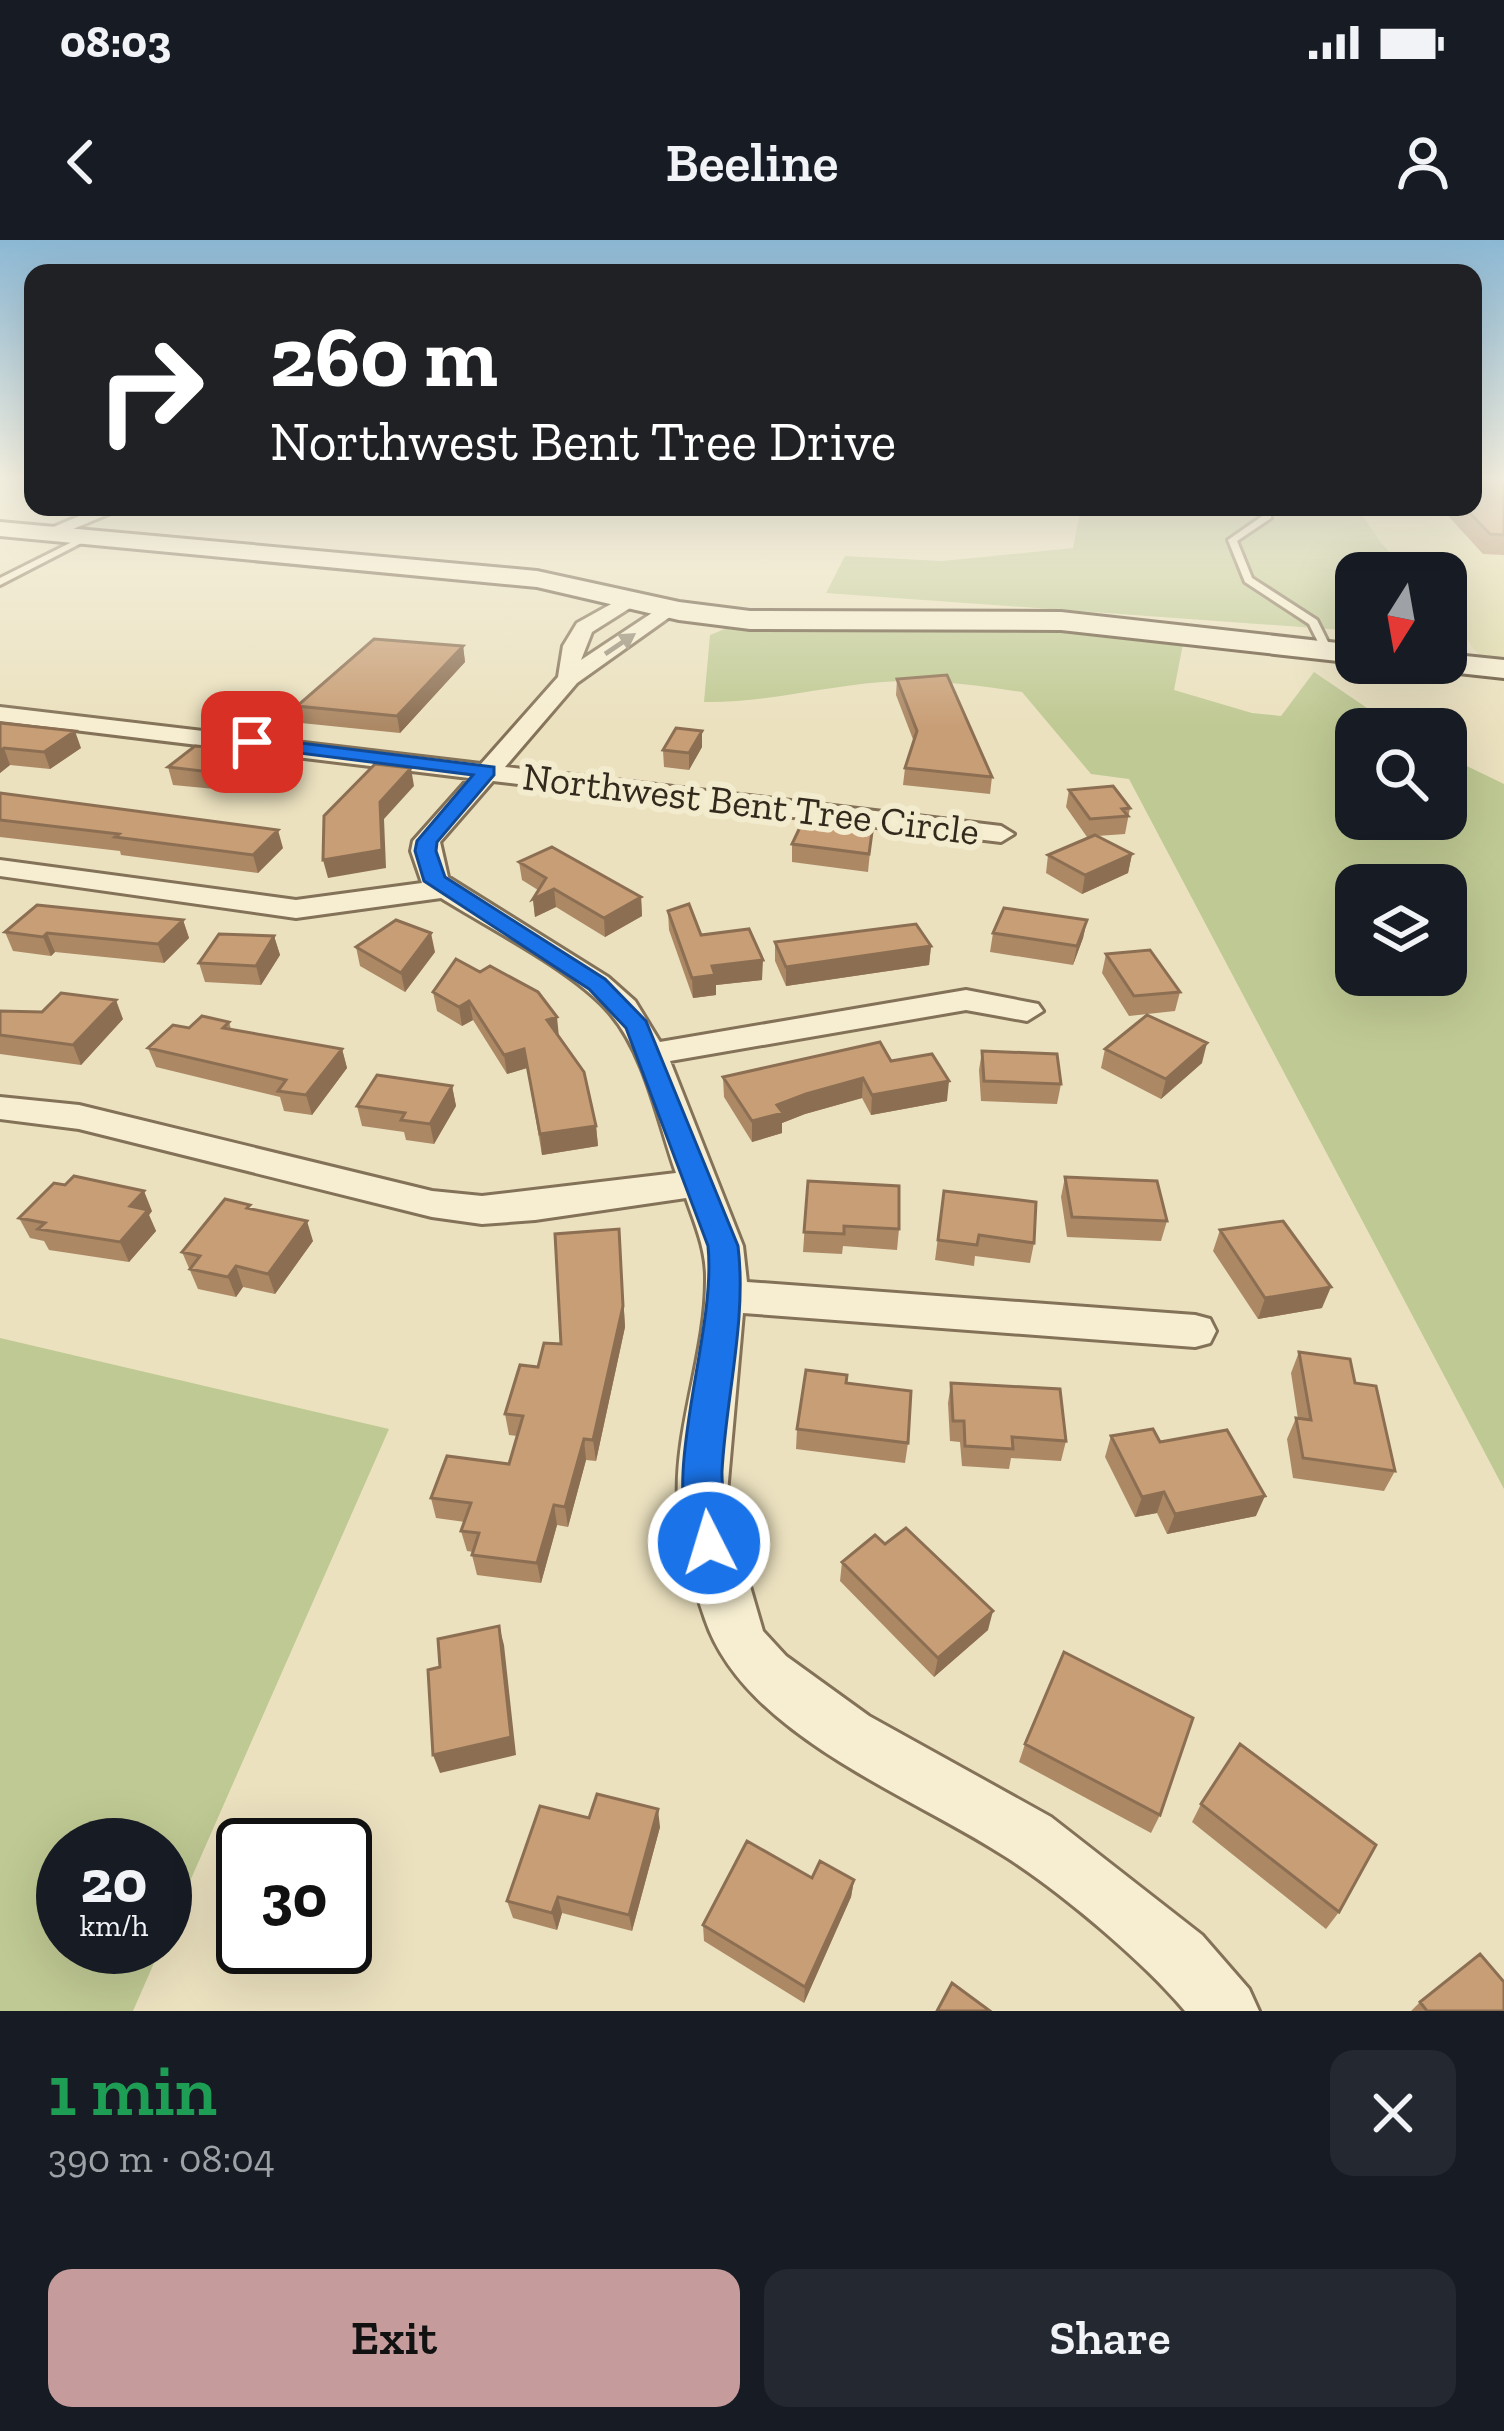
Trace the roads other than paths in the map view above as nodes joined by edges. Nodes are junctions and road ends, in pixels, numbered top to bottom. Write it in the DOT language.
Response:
graph roads {
  1 [pos="40,562"];
  2 [pos="352,562"];
  3 [pos="1239,562"];
  4 [pos="0,582"];
  5 [pos="631,599"];
  6 [pos="671,609"];
  7 [pos="1335,646"];
  8 [pos="1335,651"];
  9 [pos="1467,665"];
  10 [pos="1504,669"];
  11 [pos="569,678"];
  12 [pos="0,714"];
  13 [pos="487,771"];
  14 [pos="1001,834"];
  15 [pos="0,868"];
  16 [pos="441,889"];
  17 [pos="1027,1011"];
  18 [pos="650,1054"];
  19 [pos="0,1108"];
  20 [pos="697,1183"];
  21 [pos="725,1296"];
  22 [pos="1195,1330"];
  23 [pos="1227,2011"];
  1 -- 4 [label="lane"];
  2 -- 5 [label="main road"];
  3 -- 7 [label="lane"];
  5 -- 6 [label="main road"];
  5 -- 11 [label="street"];
  6 -- 8 [label="main road"];
  11 -- 6 [label="street, one-way"];
  9 -- 10 [label="main road"];
  11 -- 13 [label="street"];
  12 -- 13 [label="street, Northwest Bent Tree Circle"];
  13 -- 14 [label="street, Northwest Bent Tree Circle"];
  13 -- 16 [label="street"];
  15 -- 16 [label="street"];
  16 -- 18 [label="street"];
  17 -- 18 [label="street"];
  18 -- 20 [label="street"];
  19 -- 20 [label="street"];
  20 -- 21 [label="street"];
  21 -- 22 [label="street"];
  21 -- 23 [label="street"];
}
